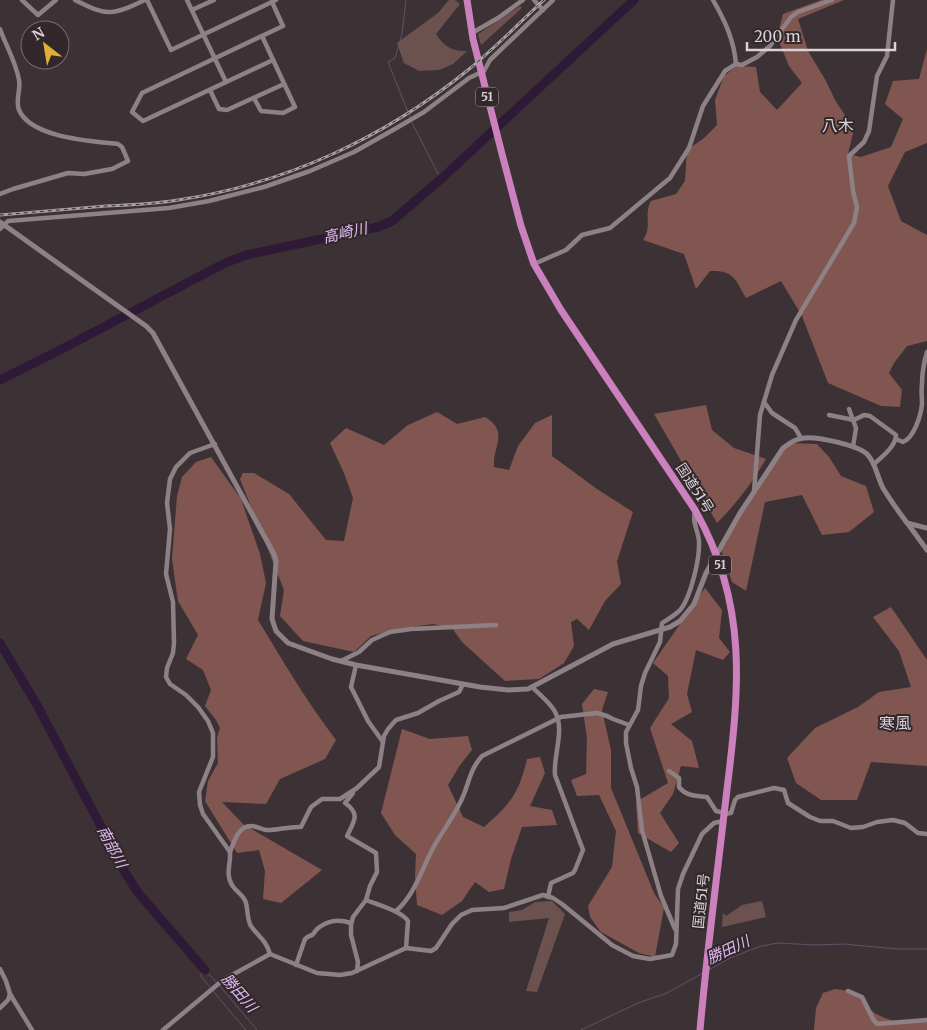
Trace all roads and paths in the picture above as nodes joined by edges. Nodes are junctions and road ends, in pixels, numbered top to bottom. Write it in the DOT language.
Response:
graph roads {
  1 [pos="22,0"];
  2 [pos="56,0"];
  3 [pos="75,0"];
  4 [pos="146,0"];
  5 [pos="187,0"];
  6 [pos="214,0"];
  7 [pos="467,0"];
  8 [pos="523,0"];
  9 [pos="534,0"];
  10 [pos="553,0"];
  11 [pos="713,0"];
  12 [pos="832,0"];
  13 [pos="893,0"];
  14 [pos="274,1"];
  15 [pos="192,10"];
  16 [pos="543,10"];
  17 [pos="0,30"];
  18 [pos="204,35"];
  19 [pos="262,36"];
  20 [pos="472,36"];
  21 [pos="215,58"];
  22 [pos="273,60"];
  23 [pos="736,64"];
  24 [pos="226,82"];
  25 [pos="284,84"];
  26 [pos="210,90"];
  27 [pos="254,98"];
  28 [pos="0,194"];
  29 [pos="1,225"];
  30 [pos="534,264"];
  31 [pos="927,352"];
  32 [pos="764,402"];
  33 [pos="849,408"];
  34 [pos="829,416"];
  35 [pos="854,420"];
  36 [pos="801,438"];
  37 [pos="896,439"];
  38 [pos="214,444"];
  39 [pos="854,447"];
  40 [pos="874,464"];
  41 [pos="754,492"];
  42 [pos="696,510"];
  43 [pos="907,523"];
  44 [pos="927,528"];
  45 [pos="927,550"];
  46 [pos="496,625"];
  47 [pos="662,629"];
  48 [pos="341,661"];
  49 [pos="356,665"];
  50 [pos="463,684"];
  51 [pos="532,687"];
  52 [pos="558,718"];
  53 [pos="629,725"];
  54 [pos="382,742"];
  55 [pos="670,771"];
  56 [pos="357,788"];
  57 [pos="724,816"];
  58 [pos="927,834"];
  59 [pos="230,852"];
  60 [pos="548,897"];
  61 [pos="366,900"];
  62 [pos="396,911"];
  63 [pos="351,923"];
  64 [pos="676,932"];
  65 [pos="406,948"];
  66 [pos="270,954"];
  67 [pos="296,965"];
  68 [pos="0,969"];
  69 [pos="357,971"];
  70 [pos="848,991"];
  71 [pos="10,994"];
  72 [pos="0,1008"];
  73 [pos="927,1020"];
  74 [pos="32,1030"];
  75 [pos="163,1030"];
  76 [pos="700,1030"];
  1 -- 2 [label="street"];
  3 -- 4 [label="street"];
  4 -- 18 [label="street"];
  5 -- 15 [label="street"];
  6 -- 15 [label="street"];
  7 -- 20 [label="highway, 国道51号 / 51"];
  8 -- 20 [label="street"];
  9 -- 16 [label="street"];
  10 -- 16 [label="street"];
  11 -- 23 [label="street"];
  12 -- 23 [label="street"];
  13 -- 32 [label="street"];
  14 -- 18 [label="street"];
  14 -- 19 [label="street"];
  15 -- 18 [label="street"];
  16 -- 29 [label="street"];
  17 -- 28 [label="street"];
  18 -- 21 [label="street"];
  19 -- 21 [label="street"];
  19 -- 22 [label="street"];
  20 -- 30 [label="highway, 国道51号 / 51"];
  21 -- 24 [label="street"];
  21 -- 26 [label="street"];
  22 -- 24 [label="street"];
  22 -- 25 [label="street"];
  23 -- 30 [label="street"];
  24 -- 26 [label="street"];
  25 -- 27 [label="street"];
  25 -- 27 [label="street"];
  26 -- 27 [label="street"];
  29 -- 38 [label="street"];
  30 -- 42 [label="highway, 国道51号 / 51"];
  31 -- 37 [label="street"];
  32 -- 36 [label="street"];
  32 -- 41 [label="street"];
  33 -- 35 [label="street"];
  34 -- 35 [label="street"];
  35 -- 37 [label="street"];
  35 -- 39 [label="street"];
  36 -- 39 [label="street"];
  36 -- 41 [label="street"];
  37 -- 40 [label="street"];
  38 -- 48 [label="street"];
  38 -- 59 [label="street"];
  39 -- 40 [label="street"];
  40 -- 43 [label="street"];
  41 -- 47 [label="street"];
  42 -- 47 [label="street"];
  42 -- 57 [label="highway, 国道51号 / 51"];
  43 -- 44 [label="street"];
  43 -- 45 [label="street"];
  46 -- 48 [label="street"];
  47 -- 51 [label="street"];
  47 -- 53 [label="street"];
  48 -- 49 [label="street"];
  49 -- 50 [label="street"];
  49 -- 54 [label="street"];
  50 -- 51 [label="street"];
  50 -- 54 [label="street"];
  51 -- 52 [label="street"];
  52 -- 53 [label="street"];
  52 -- 60 [label="street"];
  52 -- 62 [label="street"];
  53 -- 64 [label="street"];
  54 -- 56 [label="street"];
  55 -- 57 [label="street"];
  56 -- 59 [label="street"];
  56 -- 61 [label="street"];
  57 -- 58 [label="street"];
  57 -- 64 [label="street"];
  57 -- 76 [label="highway, 国道51号 / 51"];
  59 -- 66 [label="street"];
  60 -- 64 [label="street"];
  60 -- 65 [label="street"];
  61 -- 62 [label="street"];
  61 -- 63 [label="street"];
  62 -- 65 [label="street"];
  63 -- 67 [label="street"];
  63 -- 69 [label="street"];
  65 -- 69 [label="street"];
  66 -- 67 [label="street"];
  66 -- 75 [label="street"];
  67 -- 69 [label="street"];
  68 -- 71 [label="street"];
  70 -- 73 [label="street"];
  71 -- 72 [label="street"];
  71 -- 74 [label="street"];
}
